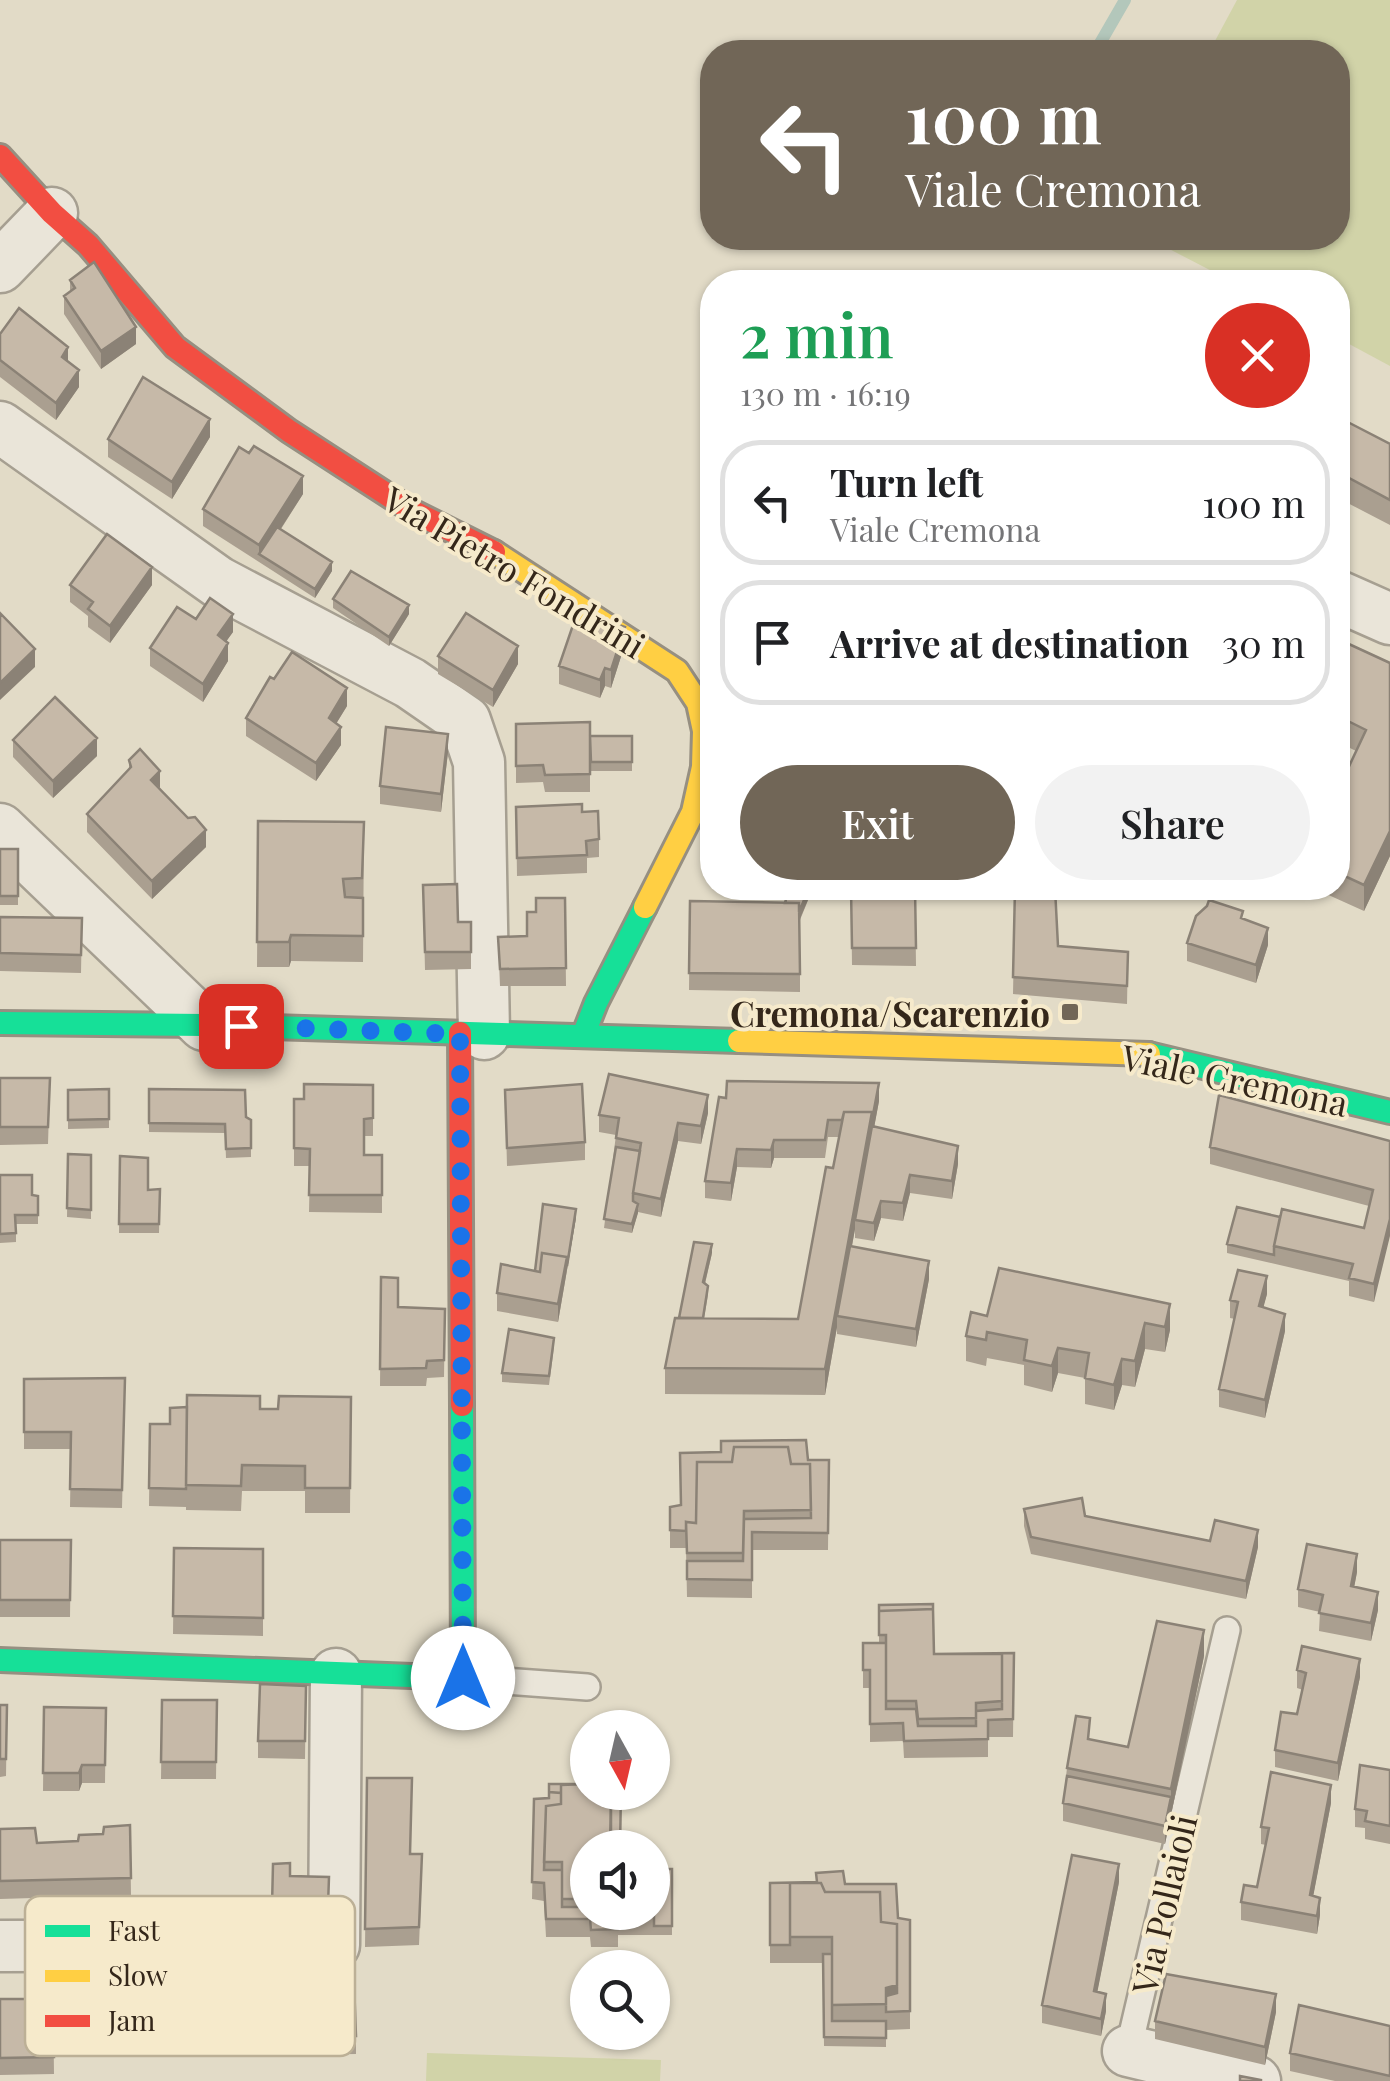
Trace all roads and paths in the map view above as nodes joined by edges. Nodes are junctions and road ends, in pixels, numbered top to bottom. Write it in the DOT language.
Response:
graph roads {
  1 [pos="0,156"];
  2 [pos="52,213"];
  3 [pos="0,267"];
  4 [pos="0,428"];
  5 [pos="1350,602"];
  6 [pos="1390,620"];
  7 [pos="700,712"];
  8 [pos="700,780"];
  9 [pos="0,829"];
  10 [pos="0,1023"];
  11 [pos="204,1025"];
  12 [pos="472,1034"];
  13 [pos="583,1036"];
  14 [pos="1390,1112"];
  15 [pos="1226,1630"];
  16 [pos="0,1660"];
  17 [pos="336,1674"];
  18 [pos="463,1678"];
  19 [pos="588,1686"];
  20 [pos="334,1896"];
  21 [pos="0,1946"];
  22 [pos="25,1946"];
  23 [pos="1128,2051"];
  24 [pos="1256,2081"];
  1 -- 2 [label="street, Via Pietro Fondrini"];
  2 -- 3 [label="street"];
  2 -- 7 [label="street, Via Pietro Fondrini"];
  4 -- 12 [label="street"];
  5 -- 6 [label="street"];
  8 -- 13 [label="street, Via Pietro Fondrini"];
  9 -- 11 [label="street"];
  10 -- 11 [label="street, Viale Cremona"];
  11 -- 12 [label="street, Viale Cremona"];
  12 -- 13 [label="street, Viale Cremona"];
  12 -- 18 [label="street"];
  13 -- 14 [label="street, Viale Cremona"];
  15 -- 23 [label="lane, Via Pollaioli"];
  16 -- 17 [label="street"];
  17 -- 18 [label="street"];
  17 -- 20 [label="street"];
  18 -- 19 [label="lane"];
  21 -- 22 [label="street"];
  23 -- 24 [label="street, Via Pollaioli"];
}
